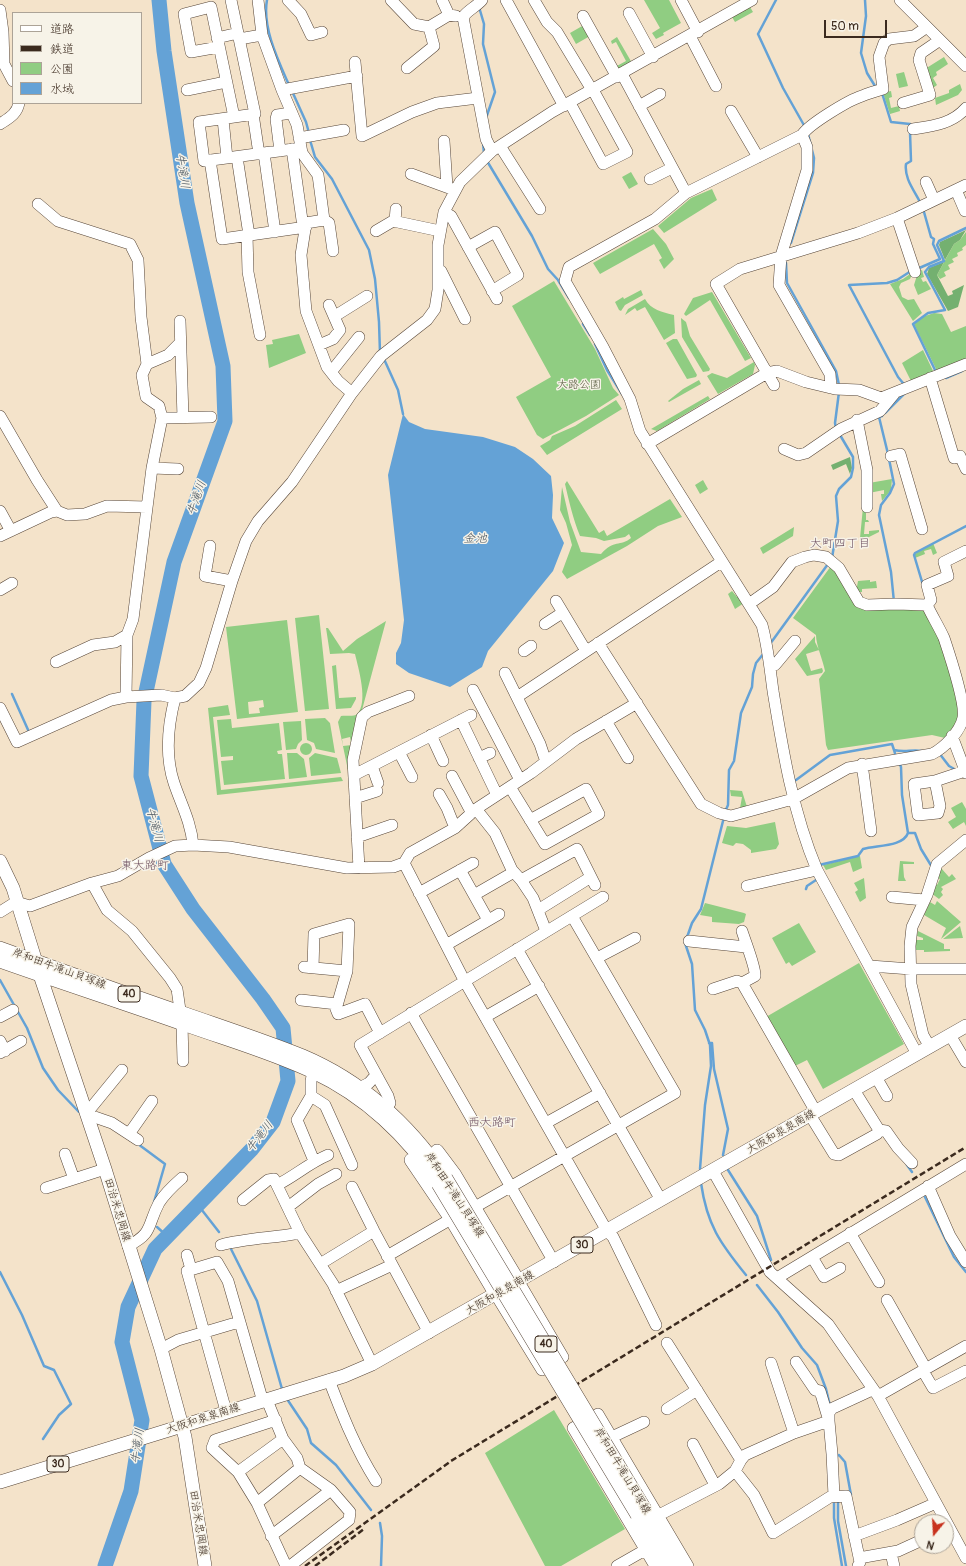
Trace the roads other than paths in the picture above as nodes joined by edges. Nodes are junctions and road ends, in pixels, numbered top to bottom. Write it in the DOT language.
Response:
graph roads {
  1 [pos="231,0"];
  2 [pos="258,0"];
  3 [pos="289,0"];
  4 [pos="391,0"];
  5 [pos="442,0"];
  6 [pos="482,0"];
  7 [pos="506,0"];
  8 [pos="534,0"];
  9 [pos="681,0"];
  10 [pos="752,0"];
  11 [pos="900,0"];
  12 [pos="0,10"];
  13 [pos="629,13"];
  14 [pos="449,15"];
  15 [pos="583,16"];
  16 [pos="463,17"];
  17 [pos="429,27"];
  18 [pos="927,27"];
  19 [pos="322,32"];
  20 [pos="694,34"];
  21 [pos="262,35"];
  22 [pos="239,36"];
  23 [pos="940,40"];
  24 [pos="653,57"];
  25 [pos="355,62"];
  26 [pos="966,66"];
  27 [pos="407,68"];
  28 [pos="619,75"];
  29 [pos="357,76"];
  30 [pos="12,80"];
  31 [pos="226,82"];
  32 [pos="716,86"];
  33 [pos="187,90"];
  34 [pos="282,90"];
  35 [pos="593,90"];
  36 [pos="660,94"];
  37 [pos="478,98"];
  38 [pos="907,100"];
  39 [pos="19,104"];
  40 [pos="567,104"];
  41 [pos="639,106"];
  42 [pos="966,108"];
  43 [pos="731,111"];
  44 [pos="292,113"];
  45 [pos="249,114"];
  46 [pos="228,118"];
  47 [pos="0,124"];
  48 [pos="913,129"];
  49 [pos="344,130"];
  50 [pos="805,131"];
  51 [pos="444,141"];
  52 [pos="298,145"];
  53 [pos="496,148"];
  54 [pos="280,151"];
  55 [pos="258,154"];
  56 [pos="758,156"];
  57 [pos="232,157"];
  58 [pos="210,160"];
  59 [pos="672,168"];
  60 [pos="411,174"];
  61 [pos="650,180"];
  62 [pos="926,182"];
  63 [pos="961,188"];
  64 [pos="451,189"];
  65 [pos="686,193"];
  66 [pos="934,200"];
  67 [pos="38,204"];
  68 [pos="540,208"];
  69 [pos="396,209"];
  70 [pos="965,211"];
  71 [pos="444,212"];
  72 [pos="897,218"];
  73 [pos="324,220"];
  74 [pos="395,221"];
  75 [pos="306,225"];
  76 [pos="376,231"];
  77 [pos="440,231"];
  78 [pos="275,232"];
  79 [pos="248,235"];
  80 [pos="468,247"];
  81 [pos="333,251"];
  82 [pos="781,256"];
  83 [pos="438,270"];
  84 [pos="914,270"];
  85 [pos="367,296"];
  86 [pos="329,305"];
  87 [pos="335,316"];
  88 [pos="465,319"];
  89 [pos="180,321"];
  90 [pos="260,335"];
  91 [pos="359,336"];
  92 [pos="180,343"];
  93 [pos="319,345"];
  94 [pos="147,364"];
  95 [pos="966,364"];
  96 [pos="331,372"];
  97 [pos="767,373"];
  98 [pos="930,378"];
  99 [pos="774,385"];
  100 [pos="836,389"];
  101 [pos="897,391"];
  102 [pos="352,393"];
  103 [pos="0,416"];
  104 [pos="211,417"];
  105 [pos="162,418"];
  106 [pos="183,418"];
  107 [pos="857,420"];
  108 [pos="647,444"];
  109 [pos="784,449"];
  110 [pos="963,455"];
  111 [pos="891,456"];
  112 [pos="152,468"];
  113 [pos="178,469"];
  114 [pos="966,469"];
  115 [pos="146,507"];
  116 [pos="867,507"];
  117 [pos="0,511"];
  118 [pos="57,511"];
  119 [pos="922,529"];
  120 [pos="11,531"];
  121 [pos="0,536"];
  122 [pos="210,546"];
  123 [pos="966,551"];
  124 [pos="721,562"];
  125 [pos="232,581"];
  126 [pos="12,584"];
  127 [pos="0,590"];
  128 [pos="556,601"];
  129 [pos="749,604"];
  130 [pos="927,606"];
  131 [pos="562,613"];
  132 [pos="545,624"];
  133 [pos="127,636"];
  134 [pos="795,641"];
  135 [pos="598,643"];
  136 [pos="586,651"];
  137 [pos="56,662"];
  138 [pos="770,665"];
  139 [pos="505,673"];
  140 [pos="473,690"];
  141 [pos="964,691"];
  142 [pos="410,696"];
  143 [pos="128,697"];
  144 [pos="517,697"];
  145 [pos="175,698"];
  146 [pos="637,703"];
  147 [pos="0,708"];
  148 [pos="606,721"];
  149 [pos="431,736"];
  150 [pos="952,736"];
  151 [pos="400,752"];
  152 [pos="490,753"];
  153 [pos="479,758"];
  154 [pos="628,758"];
  155 [pos="548,760"];
  156 [pos="443,761"];
  157 [pos="862,764"];
  158 [pos="372,766"];
  159 [pos="966,772"];
  160 [pos="354,775"];
  161 [pos="452,776"];
  162 [pos="412,777"];
  163 [pos="520,780"];
  164 [pos="935,781"];
  165 [pos="510,787"];
  166 [pos="439,794"];
  167 [pos="497,795"];
  168 [pos="355,798"];
  169 [pos="793,799"];
  170 [pos="474,810"];
  171 [pos="530,820"];
  172 [pos="392,825"];
  173 [pos="455,828"];
  174 [pos="870,831"];
  175 [pos="356,837"];
  176 [pos="966,840"];
  177 [pos="193,845"];
  178 [pos="0,861"];
  179 [pos="404,862"];
  180 [pos="473,863"];
  181 [pos="359,868"];
  182 [pos="460,870"];
  183 [pos="817,870"];
  184 [pos="517,876"];
  185 [pos="92,883"];
  186 [pos="755,887"];
  187 [pos="419,893"];
  188 [pos="474,895"];
  189 [pos="892,897"];
  190 [pos="603,898"];
  191 [pos="924,900"];
  192 [pos="16,902"];
  193 [pos="538,910"];
  194 [pos="0,912"];
  195 [pos="499,914"];
  196 [pos="572,916"];
  197 [pos="488,920"];
  198 [pos="742,930"];
  199 [pos="546,931"];
  200 [pos="634,938"];
  201 [pos="689,941"];
  202 [pos="446,945"];
  203 [pos="746,947"];
  204 [pos="0,948"];
  205 [pos="517,949"];
  206 [pos="596,958"];
  207 [pos="0,961"];
  208 [pos="36,961"];
  209 [pos="870,966"];
  210 [pos="911,969"];
  211 [pos="966,969"];
  212 [pos="347,971"];
  213 [pos="40,975"];
  214 [pos="464,980"];
  215 [pos="742,983"];
  216 [pos="539,986"];
  217 [pos="713,989"];
  218 [pos="301,1000"];
  219 [pos="337,1004"];
  220 [pos="13,1010"];
  221 [pos="411,1013"];
  222 [pos="0,1017"];
  223 [pos="485,1017"];
  224 [pos="181,1018"];
  225 [pos="966,1026"];
  226 [pos="380,1033"];
  227 [pos="950,1035"];
  228 [pos="21,1041"];
  229 [pos="930,1047"];
  230 [pos="2,1048"];
  231 [pos="917,1054"];
  232 [pos="183,1061"];
  233 [pos="966,1062"];
  234 [pos="306,1065"];
  235 [pos="122,1070"];
  236 [pos="376,1075"];
  237 [pos="876,1077"];
  238 [pos="854,1090"];
  239 [pos="362,1093"];
  240 [pos="600,1093"];
  241 [pos="311,1096"];
  242 [pos="887,1096"];
  243 [pos="152,1101"];
  244 [pos="390,1103"];
  245 [pos="86,1114"];
  246 [pos="813,1114"];
  247 [pos="546,1123"];
  248 [pos="618,1125"];
  249 [pos="879,1130"];
  250 [pos="65,1154"];
  251 [pos="328,1155"];
  252 [pos="565,1156"];
  253 [pos="314,1161"];
  254 [pos="912,1163"];
  255 [pos="966,1164"];
  256 [pos="352,1165"];
  257 [pos="104,1169"];
  258 [pos="713,1171"];
  259 [pos="336,1174"];
  260 [pos="182,1178"];
  261 [pos="74,1179"];
  262 [pos="277,1185"];
  263 [pos="511,1186"];
  264 [pos="928,1186"];
  265 [pos="352,1187"];
  266 [pos="46,1188"];
  267 [pos="243,1200"];
  268 [pos="661,1200"];
  269 [pos="288,1207"];
  270 [pos="475,1207"];
  271 [pos="451,1219"];
  272 [pos="374,1231"];
  273 [pos="607,1231"];
  274 [pos="300,1233"];
  275 [pos="850,1233"];
  276 [pos="221,1244"];
  277 [pos="128,1246"];
  278 [pos="187,1255"];
  279 [pos="812,1256"];
  280 [pos="390,1260"];
  281 [pos="554,1262"];
  282 [pos="966,1262"];
  283 [pos="320,1264"];
  284 [pos="840,1268"];
  285 [pos="191,1269"];
  286 [pos="778,1278"];
  287 [pos="519,1282"];
  288 [pos="880,1282"];
  289 [pos="336,1291"];
  290 [pos="496,1295"];
  291 [pos="887,1300"];
  292 [pos="239,1322"];
  293 [pos="656,1325"];
  294 [pos="203,1332"];
  295 [pos="429,1333"];
  296 [pos="667,1343"];
  297 [pos="966,1346"];
  298 [pos="161,1349"];
  299 [pos="796,1362"];
  300 [pos="771,1363"];
  301 [pos="372,1364"];
  302 [pos="925,1370"];
  303 [pos="966,1371"];
  304 [pos="329,1380"];
  305 [pos="697,1390"];
  306 [pos="875,1393"];
  307 [pos="264,1400"];
  308 [pos="667,1409"];
  309 [pos="226,1411"];
  310 [pos="830,1414"];
  311 [pos="276,1420"];
  312 [pos="644,1422"];
  313 [pos="182,1425"];
  314 [pos="794,1433"];
  315 [pos="612,1438"];
  316 [pos="283,1439"];
  317 [pos="692,1444"];
  318 [pos="740,1460"];
  319 [pos="300,1468"];
  320 [pos="735,1471"];
  321 [pos="238,1472"];
  322 [pos="376,1480"];
  323 [pos="0,1482"];
  324 [pos="715,1485"];
  325 [pos="331,1490"];
  326 [pos="836,1496"];
  327 [pos="256,1503"];
  328 [pos="936,1503"];
  329 [pos="641,1512"];
  330 [pos="942,1514"];
  331 [pos="659,1515"];
  332 [pos="271,1536"];
  333 [pos="854,1536"];
  334 [pos="954,1537"];
  335 [pos="914,1543"];
  336 [pos="645,1550"];
  337 [pos="891,1553"];
  338 [pos="966,1558"];
  339 [pos="858,1562"];
  340 [pos="205,1566"];
  341 [pos="617,1566"];
  342 [pos="655,1566"];
  343 [pos="667,1566"];
  344 [pos="680,1566"];
  345 [pos="688,1566"];
  346 [pos="894,1566"];
  1 -- 22 [label="street"];
  2 -- 21 [label="street"];
  3 -- 19 [label="street"];
  4 -- 17 [label="street"];
  5 -- 14 [label="street"];
  6 -- 16 [label="street"];
  7 -- 40 [label="street"];
  8 -- 35 [label="street"];
  9 -- 20 [label="street"];
  10 -- 20 [label="street"];
  11 -- 18 [label="street"];
  12 -- 30 [label="street"];
  13 -- 24 [label="street"];
  14 -- 16 [label="street"];
  14 -- 17 [label="street"];
  15 -- 28 [label="street"];
  16 -- 37 [label="street"];
  17 -- 27 [label="street"];
  18 -- 23 [label="street"];
  18 -- 50 [label="street"];
  20 -- 24 [label="street"];
  20 -- 32 [label="street"];
  21 -- 22 [label="street"];
  21 -- 34 [label="street"];
  22 -- 31 [label="street"];
  22 -- 45 [label="street"];
  23 -- 26 [label="street"];
  23 -- 38 [label="street"];
  24 -- 28 [label="street"];
  25 -- 29 [label="street"];
  28 -- 35 [label="street"];
  28 -- 41 [label="street"];
  29 -- 34 [label="street"];
  29 -- 37 [label="street"];
  31 -- 33 [label="street"];
  31 -- 46 [label="street"];
  34 -- 44 [label="street"];
  35 -- 40 [label="street"];
  35 -- 40 [label="street"];
  36 -- 41 [label="street"];
  37 -- 53 [label="street"];
  39 -- 47 [label="street"];
  40 -- 53 [label="street"];
  41 -- 59 [label="street"];
  42 -- 48 [label="street"];
  43 -- 56 [label="street"];
  44 -- 52 [label="street"];
  44 -- 54 [label="street"];
  45 -- 46 [label="street"];
  45 -- 55 [label="street"];
  46 -- 57 [label="street"];
  46 -- 58 [label="street"];
  49 -- 52 [label="street"];
  50 -- 56 [label="street"];
  50 -- 82 [label="street"];
  51 -- 64 [label="street"];
  52 -- 54 [label="street"];
  52 -- 73 [label="street"];
  52 -- 75 [label="street"];
  53 -- 64 [label="street"];
  53 -- 68 [label="street"];
  54 -- 55 [label="street"];
  55 -- 57 [label="street"];
  55 -- 78 [label="street"];
  56 -- 65 [label="street"];
  57 -- 58 [label="street"];
  57 -- 79 [label="street"];
  58 -- 79 [label="street"];
  59 -- 61 [label="street"];
  59 -- 65 [label="street"];
  60 -- 64 [label="street"];
  62 -- 66 [label="street"];
  63 -- 66 [label="street"];
  63 -- 70 [label="street"];
  64 -- 71 [label="street"];
  65 -- 108 [label="street"];
  66 -- 72 [label="street"];
  67 -- 94 [label="street"];
  69 -- 74 [label="street"];
  71 -- 77 [label="street"];
  71 -- 80 [label="street"];
  72 -- 82 [label="street"];
  72 -- 84 [label="street"];
  73 -- 75 [label="street"];
  73 -- 81 [label="street"];
  74 -- 76 [label="street"];
  74 -- 77 [label="street"];
  75 -- 78 [label="street"];
  75 -- 93 [label="street"];
  77 -- 83 [label="street"];
  78 -- 79 [label="street"];
  79 -- 90 [label="street"];
  80 -- 80 [label="street"];
  82 -- 97 [label="street"];
  82 -- 100 [label="street"];
  83 -- 88 [label="street"];
  83 -- 102 [label="street"];
  85 -- 87 [label="street"];
  86 -- 87 [label="street"];
  87 -- 93 [label="street"];
  89 -- 92 [label="street"];
  91 -- 96 [label="street"];
  92 -- 94 [label="street"];
  92 -- 106 [label="street"];
  93 -- 96 [label="street"];
  94 -- 105 [label="street"];
  95 -- 98 [label="street"];
  96 -- 102 [label="street"];
  97 -- 99 [label="street"];
  97 -- 100 [label="street"];
  97 -- 108 [label="street"];
  98 -- 101 [label="street"];
  98 -- 110 [label="street"];
  100 -- 101 [label="street"];
  101 -- 107 [label="street"];
  102 -- 125 [label="street"];
  103 -- 118 [label="street"];
  104 -- 106 [label="street"];
  105 -- 106 [label="street"];
  105 -- 112 [label="street"];
  107 -- 109 [label="street"];
  107 -- 116 [label="street"];
  108 -- 124 [label="street"];
  110 -- 114 [label="street"];
  111 -- 119 [label="street"];
  112 -- 113 [label="street"];
  112 -- 115 [label="street"];
  115 -- 118 [label="street"];
  115 -- 133 [label="street"];
  117 -- 120 [label="street"];
  118 -- 120 [label="street"];
  120 -- 121 [label="street"];
  122 -- 125 [label="street"];
  123 -- 130 [label="street"];
  124 -- 129 [label="street"];
  124 -- 135 [label="street"];
  125 -- 145 [label="street"];
  126 -- 127 [label="street"];
  128 -- 131 [label="street"];
  129 -- 130 [label="street"];
  129 -- 138 [label="street"];
  130 -- 141 [label="street"];
  131 -- 132 [label="street"];
  131 -- 136 [label="street"];
  133 -- 137 [label="street"];
  133 -- 143 [label="street"];
  134 -- 138 [label="street"];
  135 -- 136 [label="street"];
  135 -- 146 [label="street"];
  136 -- 144 [label="street"];
  138 -- 169 [label="street"];
  139 -- 144 [label="street"];
  140 -- 163 [label="street"];
  141 -- 150 [label="street"];
  142 -- 160 [label="street"];
  143 -- 145 [label="street"];
  143 -- 147 [label="street"];
  144 -- 155 [label="street"];
  145 -- 177 [label="street"];
  146 -- 148 [label="street"];
  146 -- 169 [label="street"];
  148 -- 154 [label="street"];
  148 -- 155 [label="street"];
  149 -- 151 [label="street"];
  149 -- 153 [label="street"];
  149 -- 156 [label="street"];
  150 -- 157 [label="street"];
  150 -- 159 [label="street"];
  151 -- 158 [label="street"];
  151 -- 162 [label="street"];
  152 -- 153 [label="street"];
  153 -- 167 [label="street"];
  155 -- 163 [label="street"];
  157 -- 169 [label="street"];
  157 -- 174 [label="street"];
  158 -- 160 [label="street"];
  158 -- 168 [label="street"];
  159 -- 164 [label="street"];
  160 -- 168 [label="street"];
  161 -- 170 [label="street"];
  163 -- 165 [label="street"];
  165 -- 167 [label="street"];
  165 -- 171 [label="street"];
  166 -- 173 [label="street"];
  167 -- 170 [label="street"];
  168 -- 175 [label="street"];
  169 -- 183 [label="street"];
  170 -- 173 [label="street"];
  170 -- 184 [label="street"];
  171 -- 171 [label="street"];
  172 -- 175 [label="street"];
  173 -- 179 [label="street"];
  175 -- 181 [label="street"];
  176 -- 191 [label="street"];
  177 -- 181 [label="street"];
  177 -- 185 [label="street"];
  178 -- 192 [label="main road, 田治米忠岡線"];
  179 -- 181 [label="street"];
  179 -- 187 [label="street"];
  180 -- 182 [label="street"];
  182 -- 187 [label="street"];
  182 -- 188 [label="street"];
  183 -- 186 [label="street"];
  183 -- 209 [label="street"];
  184 -- 188 [label="street"];
  184 -- 193 [label="street"];
  184 -- 193 [label="street"];
  185 -- 192 [label="street"];
  185 -- 224 [label="street"];
  187 -- 202 [label="street"];
  188 -- 197 [label="street"];
  189 -- 191 [label="street"];
  190 -- 196 [label="street"];
  191 -- 210 [label="street"];
  192 -- 194 [label="street"];
  192 -- 208 [label="main road, 田治米忠岡線"];
  193 -- 199 [label="street"];
  195 -- 197 [label="street"];
  196 -- 199 [label="street"];
  196 -- 206 [label="street"];
  197 -- 202 [label="street"];
  198 -- 203 [label="street"];
  199 -- 205 [label="street"];
  200 -- 206 [label="street"];
  201 -- 203 [label="street"];
  202 -- 214 [label="street"];
  203 -- 215 [label="street"];
  204 -- 208 [label="main road, 岸和田牛滝山貝塚線 / 40"];
  205 -- 214 [label="street"];
  205 -- 216 [label="street"];
  206 -- 248 [label="street"];
  207 -- 213 [label="main road, 岸和田牛滝山貝塚線 / 40"];
  208 -- 213 [label="main road, 田治米忠岡線"];
  208 -- 224 [label="main road, 岸和田牛滝山貝塚線 / 40"];
  209 -- 210 [label="street"];
  209 -- 231 [label="street"];
  210 -- 211 [label="street"];
  210 -- 229 [label="street"];
  212 -- 212 [label="street"];
  212 -- 219 [label="street"];
  213 -- 224 [label="main road, 岸和田牛滝山貝塚線 / 40"];
  213 -- 245 [label="main road, 田治米忠岡線"];
  214 -- 221 [label="street"];
  214 -- 223 [label="street"];
  215 -- 217 [label="street"];
  215 -- 246 [label="street"];
  216 -- 223 [label="street"];
  216 -- 240 [label="street"];
  218 -- 219 [label="street"];
  219 -- 226 [label="street"];
  220 -- 222 [label="street"];
  221 -- 226 [label="street"];
  221 -- 263 [label="street"];
  223 -- 247 [label="street"];
  224 -- 232 [label="street"];
  224 -- 234 [label="main road, 岸和田牛滝山貝塚線 / 40"];
  225 -- 227 [label="main road, 大阪和泉泉南線 / 30"];
  226 -- 236 [label="street"];
  227 -- 229 [label="main road, 大阪和泉泉南線 / 30"];
  227 -- 233 [label="street"];
  228 -- 230 [label="street"];
  229 -- 231 [label="main road, 大阪和泉泉南線 / 30"];
  231 -- 237 [label="main road, 大阪和泉泉南線 / 30"];
  234 -- 239 [label="main road, 岸和田牛滝山貝塚線 / 40"];
  234 -- 239 [label="main road, 岸和田牛滝山貝塚線 / 40"];
  234 -- 241 [label="street"];
  235 -- 245 [label="street"];
  236 -- 239 [label="street"];
  236 -- 244 [label="street"];
  237 -- 238 [label="main road, 大阪和泉泉南線 / 30"];
  237 -- 242 [label="street"];
  238 -- 246 [label="main road, 大阪和泉泉南線 / 30"];
  238 -- 249 [label="street"];
  239 -- 244 [label="main road"];
  239 -- 271 [label="main road"];
  239 -- 329 [label="main road, 岸和田牛滝山貝塚線 / 40, bridge"];
  240 -- 247 [label="street"];
  240 -- 248 [label="street"];
  241 -- 253 [label="street"];
  241 -- 256 [label="street"];
  243 -- 245 [label="street"];
  244 -- 270 [label="main road"];
  245 -- 257 [label="main road, 田治米忠岡線"];
  246 -- 249 [label="street"];
  246 -- 258 [label="main road, 大阪和泉泉南線 / 30"];
  247 -- 252 [label="street"];
  248 -- 252 [label="street"];
  248 -- 268 [label="street"];
  249 -- 254 [label="street"];
  250 -- 261 [label="street"];
  251 -- 253 [label="street"];
  252 -- 263 [label="street"];
  252 -- 273 [label="street"];
  253 -- 262 [label="street"];
  255 -- 264 [label="street"];
  257 -- 261 [label="street"];
  257 -- 277 [label="main road, 田治米忠岡線"];
  258 -- 268 [label="main road, 大阪和泉泉南線 / 30"];
  258 -- 286 [label="street"];
  259 -- 269 [label="street"];
  260 -- 277 [label="street"];
  261 -- 266 [label="street"];
  262 -- 267 [label="street"];
  262 -- 269 [label="street"];
  263 -- 270 [label="street"];
  263 -- 281 [label="street"];
  264 -- 275 [label="street"];
  264 -- 282 [label="street"];
  265 -- 272 [label="street"];
  268 -- 273 [label="main road, 大阪和泉泉南線 / 30"];
  269 -- 274 [label="street"];
  270 -- 287 [label="main road"];
  271 -- 280 [label="street"];
  271 -- 290 [label="main road"];
  272 -- 280 [label="street"];
  272 -- 283 [label="street"];
  273 -- 281 [label="main road, 大阪和泉泉南線 / 30"];
  273 -- 293 [label="street"];
  274 -- 276 [label="street"];
  274 -- 283 [label="street"];
  275 -- 279 [label="street"];
  275 -- 288 [label="street"];
  277 -- 298 [label="main road, 田治米忠岡線"];
  278 -- 285 [label="street"];
  279 -- 284 [label="street"];
  279 -- 286 [label="street"];
  280 -- 289 [label="street"];
  280 -- 295 [label="street"];
  281 -- 287 [label="main road, 大阪和泉泉南線 / 30"];
  283 -- 289 [label="street"];
  285 -- 292 [label="street"];
  285 -- 294 [label="street"];
  286 -- 306 [label="street"];
  287 -- 290 [label="main road, 大阪和泉泉南線 / 30"];
  287 -- 290 [label="street"];
  289 -- 301 [label="street"];
  290 -- 295 [label="main road, 大阪和泉泉南線 / 30"];
  291 -- 302 [label="street"];
  292 -- 294 [label="street"];
  292 -- 307 [label="street"];
  294 -- 298 [label="street"];
  294 -- 309 [label="street"];
  295 -- 301 [label="main road, 大阪和泉泉南線 / 30"];
  296 -- 305 [label="street"];
  297 -- 302 [label="street"];
  298 -- 313 [label="main road, 田治米忠岡線"];
  299 -- 310 [label="street"];
  300 -- 314 [label="street"];
  301 -- 304 [label="main road, 大阪和泉泉南線 / 30"];
  302 -- 303 [label="street"];
  302 -- 306 [label="street"];
  304 -- 307 [label="main road, 大阪和泉泉南線 / 30"];
  304 -- 322 [label="street"];
  305 -- 308 [label="street"];
  305 -- 318 [label="street"];
  306 -- 310 [label="street"];
  306 -- 328 [label="street"];
  307 -- 309 [label="main road, 大阪和泉泉南線 / 30"];
  307 -- 311 [label="street"];
  309 -- 313 [label="main road, 大阪和泉泉南線 / 30"];
  310 -- 314 [label="street"];
  310 -- 326 [label="street"];
  311 -- 316 [label="street"];
  311 -- 321 [label="street"];
  312 -- 315 [label="street"];
  313 -- 323 [label="main road, 大阪和泉泉南線 / 30"];
  313 -- 340 [label="main road, 田治米忠岡線"];
  314 -- 318 [label="street"];
  315 -- 331 [label="street"];
  315 -- 336 [label="street"];
  316 -- 319 [label="street"];
  316 -- 321 [label="street"];
  317 -- 324 [label="street"];
  318 -- 320 [label="street"];
  319 -- 325 [label="street"];
  319 -- 327 [label="street"];
  320 -- 324 [label="street"];
  320 -- 326 [label="street"];
  321 -- 327 [label="street"];
  324 -- 331 [label="street"];
  325 -- 332 [label="street"];
  325 -- 332 [label="street"];
  326 -- 333 [label="street"];
  327 -- 332 [label="street"];
  328 -- 330 [label="street"];
  328 -- 333 [label="street"];
  329 -- 343 [label="main road, 岸和田牛滝山貝塚線 / 40"];
  329 -- 344 [label="main road, 岸和田牛滝山貝塚線 / 40"];
  331 -- 345 [label="street"];
  333 -- 339 [label="street"];
  334 -- 338 [label="street"];
  335 -- 337 [label="street"];
  336 -- 341 [label="street"];
  336 -- 342 [label="street"];
  337 -- 339 [label="street"];
  337 -- 346 [label="street"];
}
